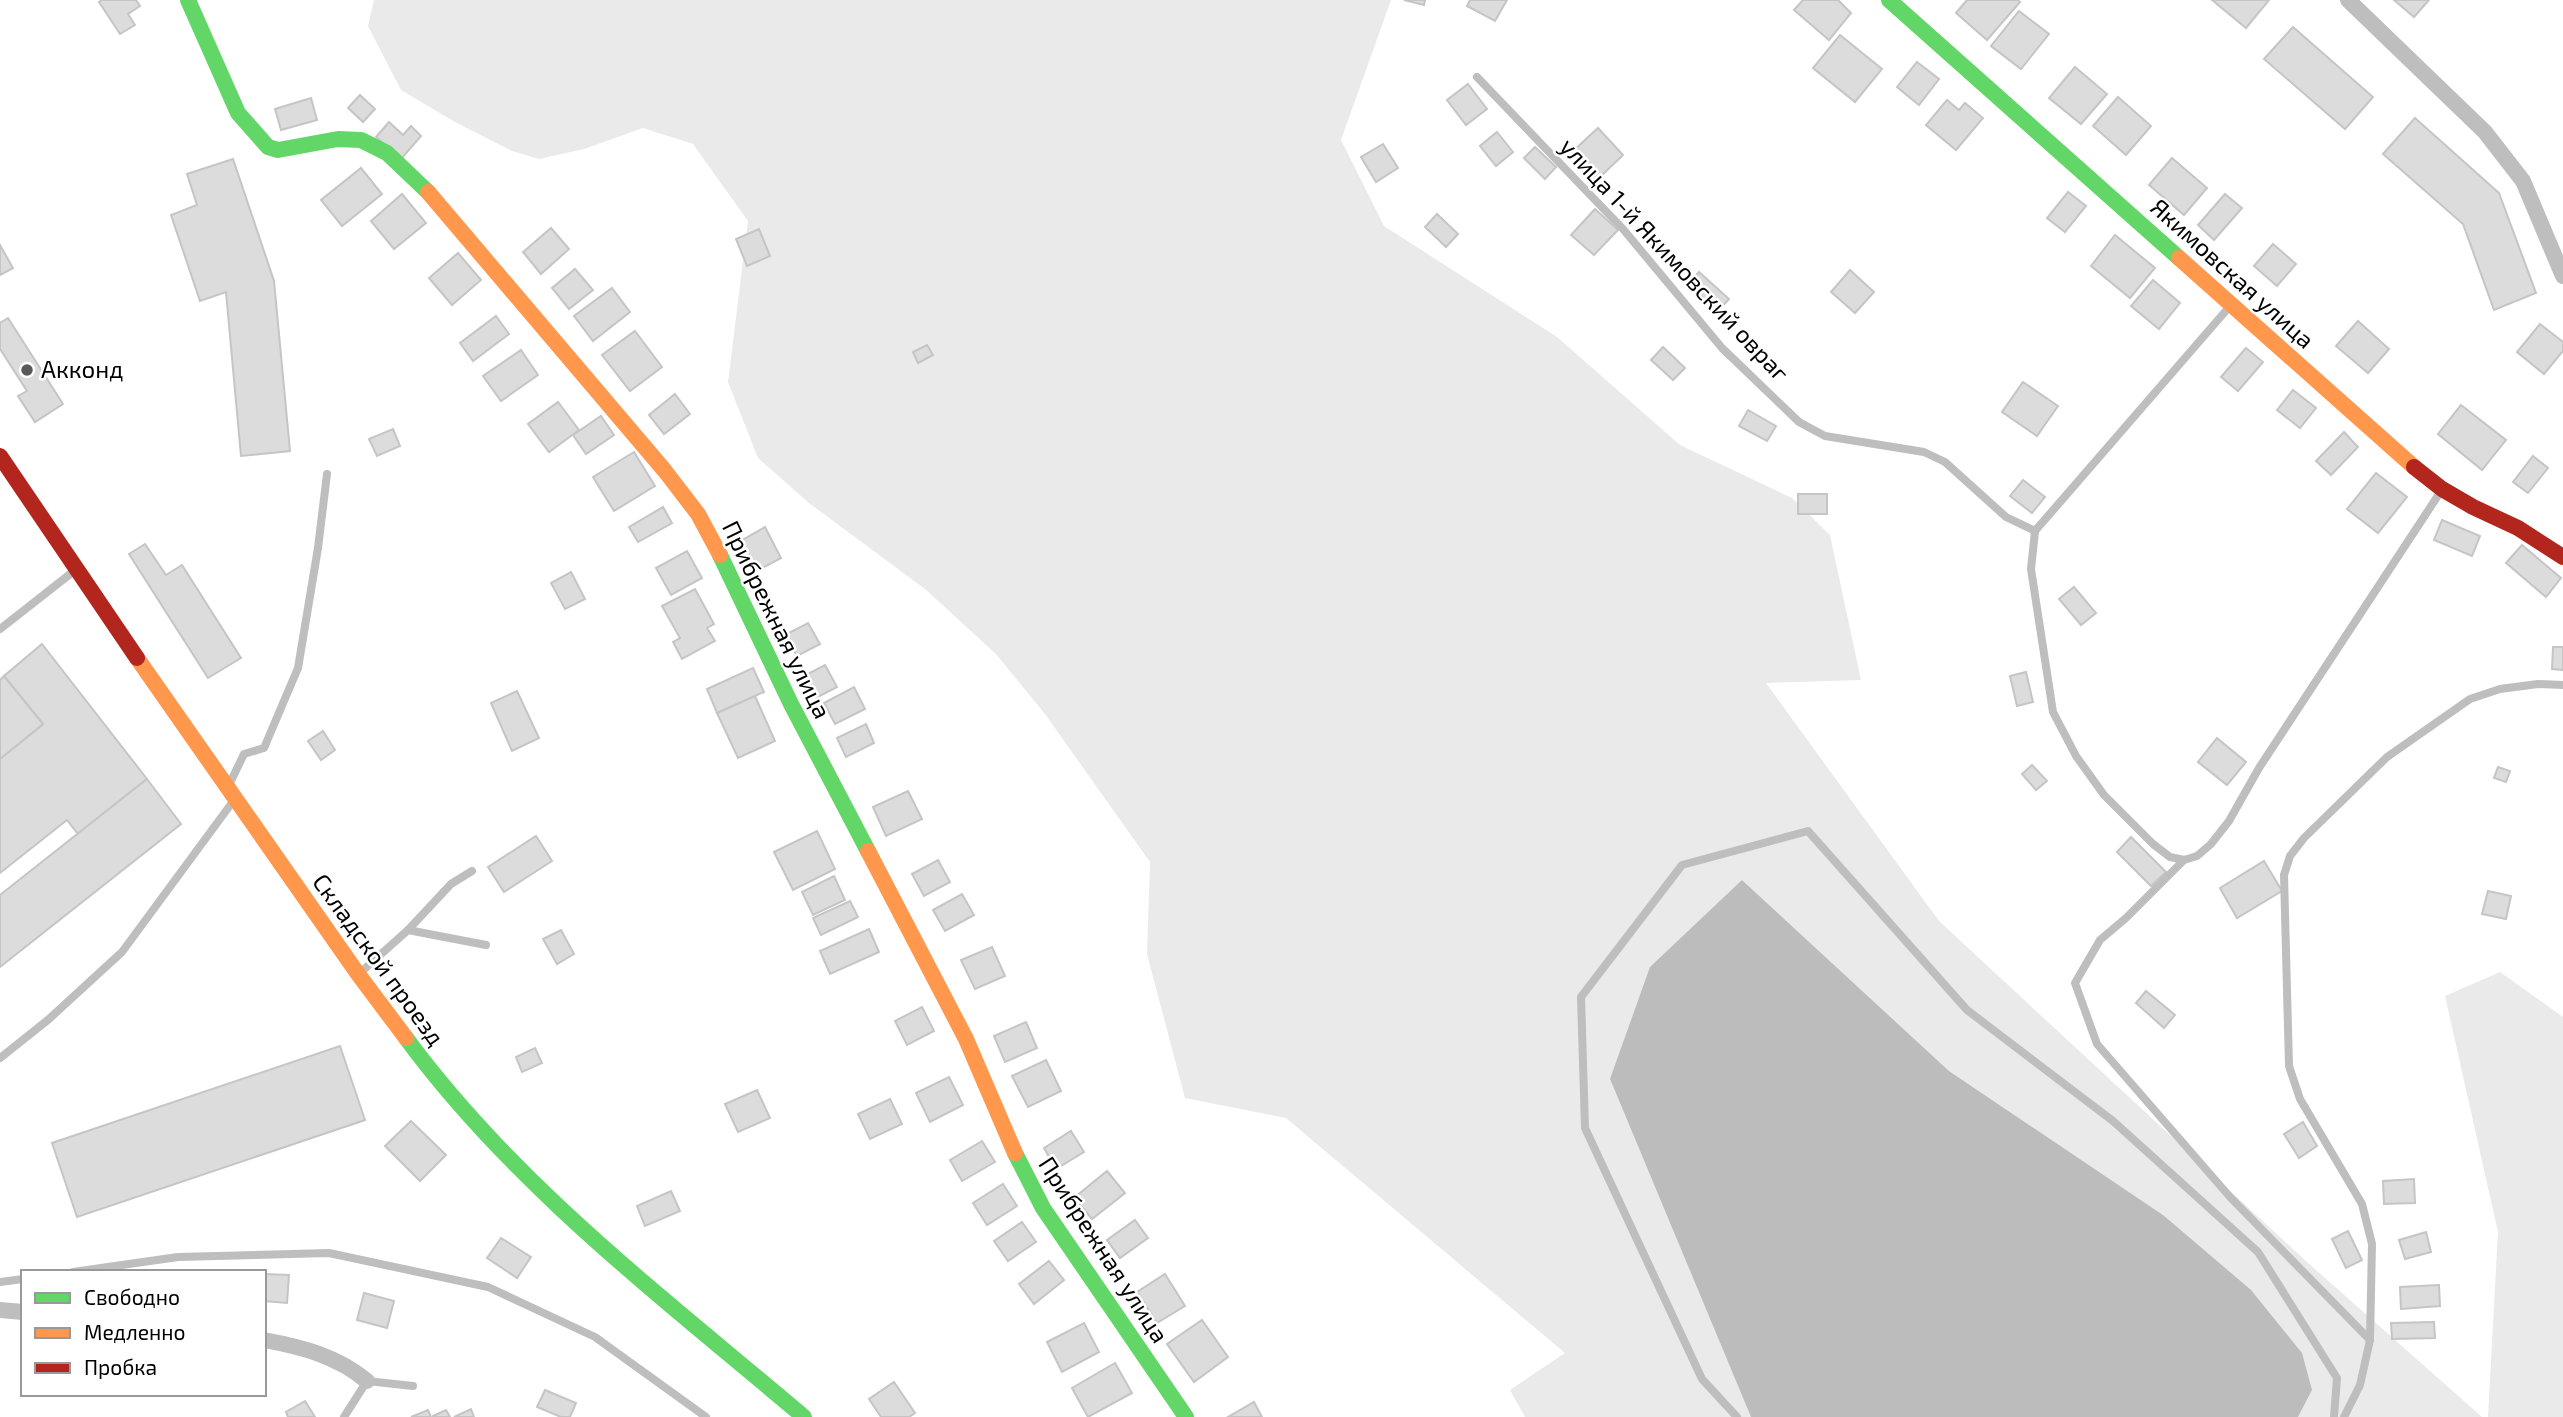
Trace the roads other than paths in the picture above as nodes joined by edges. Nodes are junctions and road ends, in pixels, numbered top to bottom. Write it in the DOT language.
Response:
graph roads {
  1 [pos="188,0"];
  2 [pos="1889,0"];
  3 [pos="2348,0"];
  4 [pos="1477,78"];
  5 [pos="2563,276"];
  6 [pos="2231,304"];
  7 [pos="0,456"];
  8 [pos="327,474"];
  9 [pos="2442,489"];
  10 [pos="2035,531"];
  11 [pos="2563,557"];
  12 [pos="76,570"];
  13 [pos="0,629"];
  14 [pos="2563,685"];
  15 [pos="232,792"];
  16 [pos="2184,860"];
  17 [pos="472,871"];
  18 [pos="408,930"];
  19 [pos="486,945"];
  20 [pos="358,974"];
  21 [pos="0,1058"];
  22 [pos="87,1270"];
  23 [pos="21,1279"];
  24 [pos="0,1282"];
  25 [pos="0,1310"];
  26 [pos="21,1312"];
  27 [pos="266,1340"];
  28 [pos="2370,1340"];
  29 [pos="367,1381"];
  30 [pos="413,1386"];
  31 [pos="344,1417"];
  32 [pos="706,1417"];
  33 [pos="804,1417"];
  34 [pos="1186,1417"];
  35 [pos="1737,1417"];
  36 [pos="2334,1417"];
  37 [pos="2344,1417"];
  1 -- 34 [label="street, Прибрежная улица"];
  2 -- 6 [label="street, Якимовская улица"];
  3 -- 5 [label="street"];
  4 -- 10 [label="lane, улица 1-й Якимовский овраг"];
  6 -- 9 [label="street, Якимовская улица"];
  6 -- 10 [label="lane"];
  7 -- 12 [label="street, Складской проезд"];
  8 -- 15 [label="lane"];
  9 -- 11 [label="street, Якимовская улица"];
  9 -- 16 [label="lane"];
  10 -- 16 [label="lane"];
  12 -- 13 [label="lane"];
  12 -- 15 [label="street, Складской проезд"];
  14 -- 28 [label="lane"];
  15 -- 20 [label="street, Складской проезд"];
  15 -- 21 [label="lane"];
  16 -- 28 [label="lane"];
  17 -- 18 [label="lane"];
  18 -- 19 [label="lane"];
  18 -- 20 [label="lane"];
  20 -- 33 [label="street, Складской проезд"];
  22 -- 32 [label="lane"];
  23 -- 24 [label="lane"];
  25 -- 26 [label="street"];
  27 -- 29 [label="street"];
  28 -- 37 [label="lane"];
  29 -- 30 [label="lane"];
  29 -- 31 [label="lane"];
  35 -- 36 [label="lane"];
}
